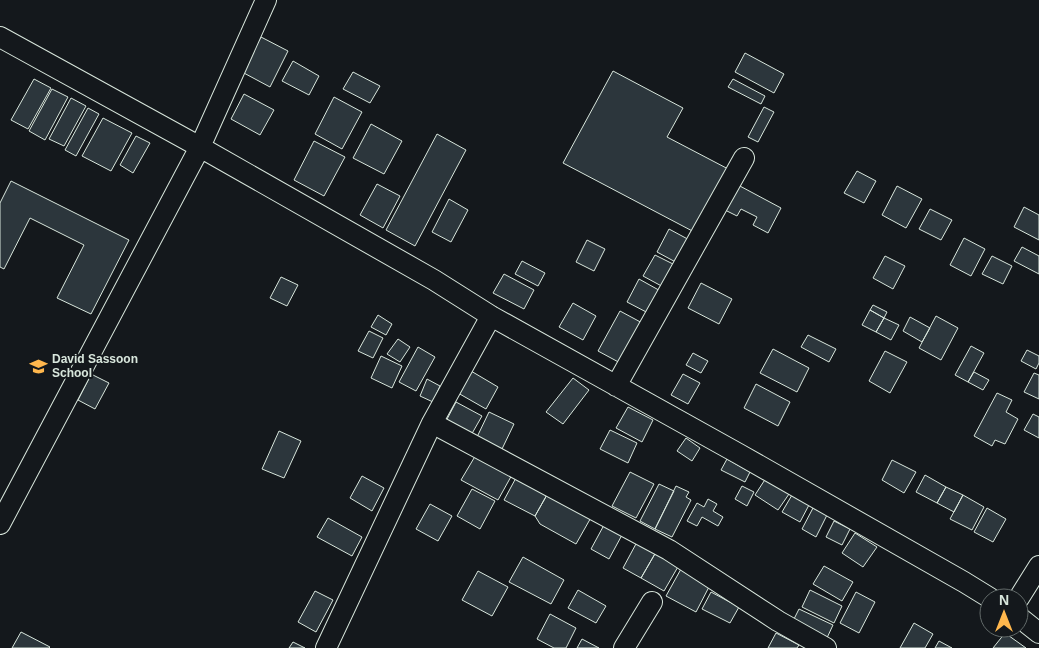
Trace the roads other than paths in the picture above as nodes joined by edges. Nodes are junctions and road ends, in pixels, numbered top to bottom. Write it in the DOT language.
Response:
graph roads {
  1 [pos="266,0"];
  2 [pos="0,37"];
  3 [pos="200,147"];
  4 [pos="744,158"];
  5 [pos="491,316"];
  6 [pos="616,386"];
  7 [pos="432,423"];
  8 [pos="0,524"];
  9 [pos="1039,566"];
  10 [pos="1025,588"];
  11 [pos="979,591"];
  12 [pos="652,602"];
  13 [pos="326,648"];
  14 [pos="624,648"];
  15 [pos="826,648"];
  1 -- 3 [label="street"];
  2 -- 3 [label="street"];
  3 -- 5 [label="street"];
  3 -- 8 [label="street"];
  4 -- 6 [label="street"];
  5 -- 6 [label="street"];
  5 -- 7 [label="street"];
  6 -- 11 [label="street"];
  7 -- 13 [label="street"];
  7 -- 15 [label="street"];
  9 -- 10 [label="street"];
  12 -- 14 [label="street"];
}
